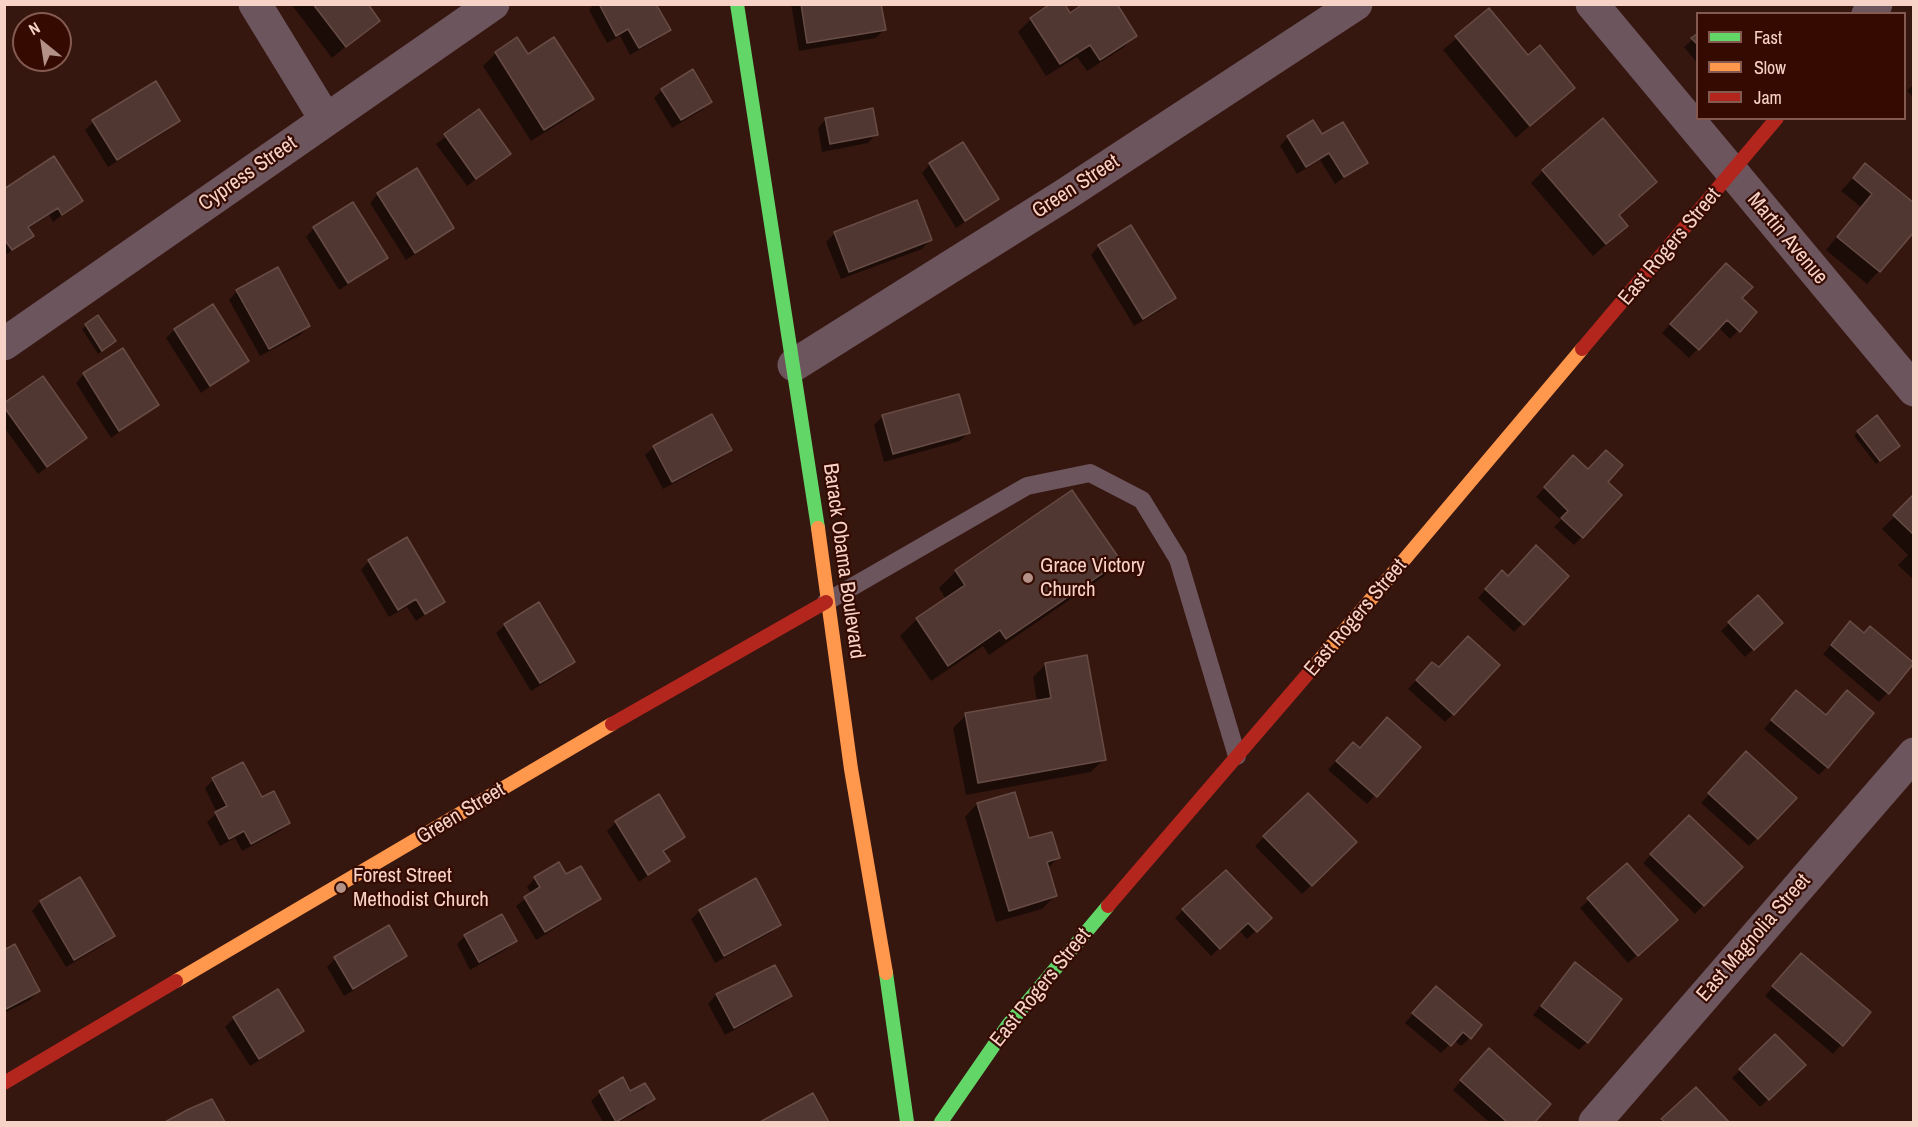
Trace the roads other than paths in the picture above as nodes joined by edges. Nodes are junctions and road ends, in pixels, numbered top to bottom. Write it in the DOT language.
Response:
graph roads {
  1 [pos="255,4"];
  2 [pos="493,4"];
  3 [pos="737,4"];
  4 [pos="1356,4"];
  5 [pos="1592,4"];
  6 [pos="326,120"];
  7 [pos="1775,120"];
  8 [pos="1732,174"];
  9 [pos="4,344"];
  10 [pos="794,365"];
  11 [pos="1914,390"];
  12 [pos="826,602"];
  13 [pos="1914,753"];
  14 [pos="1237,756"];
  15 [pos="4,1083"];
  16 [pos="908,1122"];
  17 [pos="941,1122"];
  18 [pos="1595,1122"];
  1 -- 6 [label="street"];
  2 -- 6 [label="street, Cypress Street"];
  3 -- 10 [label="street, Barack Obama Boulevard"];
  4 -- 10 [label="street, Green Street"];
  5 -- 8 [label="street, Martin Avenue"];
  6 -- 9 [label="street, Cypress Street"];
  7 -- 8 [label="street, East Rogers Street"];
  8 -- 11 [label="street, Martin Avenue"];
  8 -- 14 [label="street, East Rogers Street"];
  10 -- 12 [label="street, Barack Obama Boulevard"];
  12 -- 14 [label="lane"];
  12 -- 15 [label="street, Green Street"];
  12 -- 16 [label="street, Barack Obama Boulevard"];
  13 -- 18 [label="street, East Magnolia Street"];
  14 -- 17 [label="street, East Rogers Street"];
}
